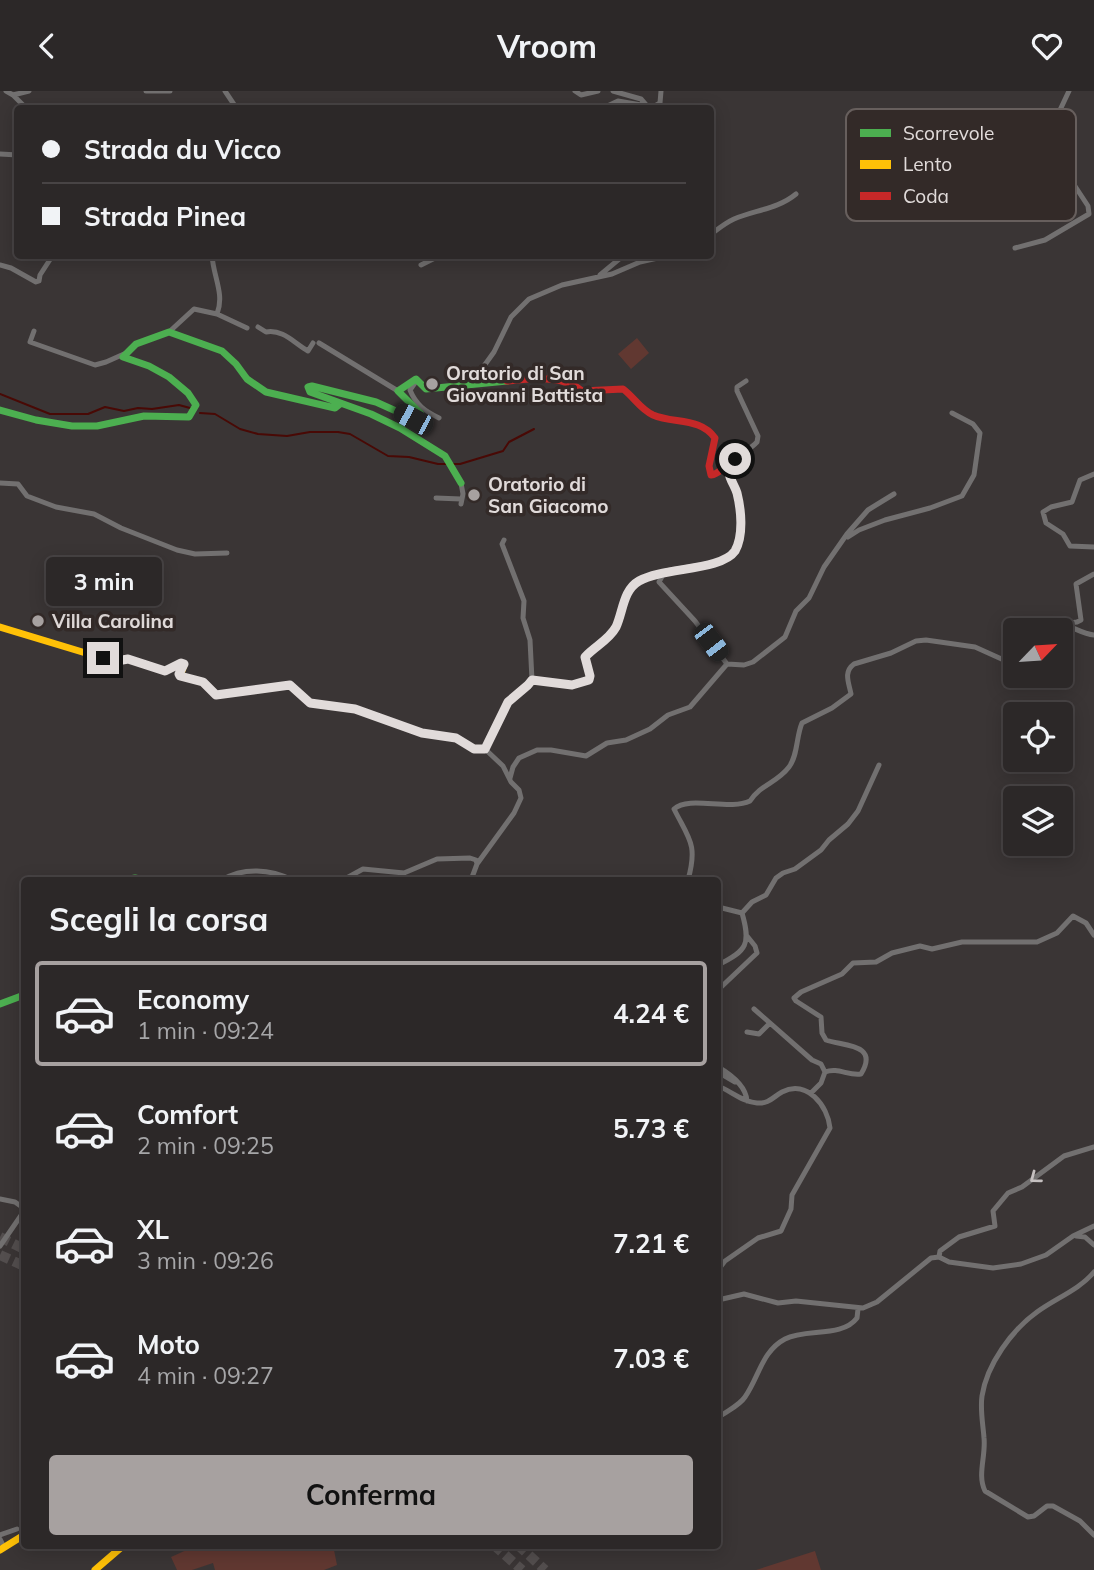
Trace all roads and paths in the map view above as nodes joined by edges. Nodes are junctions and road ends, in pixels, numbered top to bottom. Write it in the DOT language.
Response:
graph roads {
  1 [pos="6,91"];
  2 [pos="29,91"];
  3 [pos="146,91"];
  4 [pos="170,91"];
  5 [pos="575,91"];
  6 [pos="598,91"];
  7 [pos="612,91"];
  8 [pos="1069,91"];
  9 [pos="13,95"];
  10 [pos="23,105"];
  11 [pos="610,105"];
  12 [pos="641,105"];
  13 [pos="646,105"];
  14 [pos="1060,109"];
  15 [pos="1076,188"];
  16 [pos="796,194"];
  17 [pos="714,232"];
  18 [pos="1015,248"];
  19 [pos="50,259"];
  20 [pos="212,259"];
  21 [pos="433,259"];
  22 [pos="619,259"];
  23 [pos="653,259"];
  24 [pos="0,265"];
  25 [pos="421,265"];
  26 [pos="599,276"];
  27 [pos="217,314"];
  28 [pos="258,327"];
  29 [pos="247,328"];
  30 [pos="34,331"];
  31 [pos="169,332"];
  32 [pos="124,354"];
  33 [pos="418,380"];
  34 [pos="746,381"];
  35 [pos="476,384"];
  36 [pos="398,391"];
  37 [pos="340,404"];
  38 [pos="0,410"];
  39 [pos="952,413"];
  40 [pos="439,418"];
  41 [pos="730,464"];
  42 [pos="1094,474"];
  43 [pos="0,483"];
  44 [pos="461,483"];
  45 [pos="894,493"];
  46 [pos="436,498"];
  47 [pos="504,540"];
  48 [pos="841,543"];
  49 [pos="1094,547"];
  50 [pos="227,553"];
  51 [pos="664,571"];
  52 [pos="1094,574"];
  53 [pos="1073,622"];
  54 [pos="0,627"];
  55 [pos="1073,628"];
  56 [pos="1094,635"];
  57 [pos="1003,660"];
  58 [pos="727,664"];
  59 [pos="532,680"];
  60 [pos="485,749"];
  61 [pos="879,765"];
  62 [pos="510,778"];
  63 [pos="477,864"];
  64 [pos="230,877"];
  65 [pos="286,877"];
  66 [pos="348,877"];
  67 [pos="472,877"];
  68 [pos="688,877"];
  69 [pos="721,908"];
  70 [pos="742,913"];
  71 [pos="1094,935"];
  72 [pos="747,936"];
  73 [pos="721,963"];
  74 [pos="721,987"];
  75 [pos="21,996"];
  76 [pos="0,1003"];
  77 [pos="753,1010"];
  78 [pos="771,1026"];
  79 [pos="747,1032"];
  80 [pos="721,1071"];
  81 [pos="825,1072"];
  82 [pos="721,1088"];
  83 [pos="811,1093"];
  84 [pos="747,1101"];
  85 [pos="1094,1147"];
  86 [pos="0,1199"];
  87 [pos="21,1206"];
  88 [pos="21,1215"];
  89 [pos="1094,1226"];
  90 [pos="1073,1236"];
  91 [pos="1094,1245"];
  92 [pos="0,1246"];
  93 [pos="939,1257"];
  94 [pos="721,1266"];
  95 [pos="1094,1272"];
  96 [pos="721,1299"];
  97 [pos="858,1309"];
  98 [pos="721,1416"];
  99 [pos="17,1529"];
  100 [pos="1094,1535"];
  101 [pos="0,1537"];
  102 [pos="21,1537"];
  103 [pos="2,1548"];
  104 [pos="119,1549"];
  105 [pos="95,1570"];
  1 -- 9 [label="street"];
  2 -- 9 [label="street"];
  3 -- 4 [label="street"];
  5 -- 6 [label="street"];
  7 -- 13 [label="street"];
  8 -- 14 [label="street"];
  9 -- 10 [label="street"];
  11 -- 12 [label="street"];
  15 -- 18 [label="street"];
  16 -- 17 [label="street"];
  19 -- 24 [label="street"];
  20 -- 27 [label="street"];
  21 -- 25 [label="street"];
  22 -- 26 [label="street"];
  23 -- 26 [label="street"];
  26 -- 35 [label="street"];
  27 -- 29 [label="street"];
  27 -- 31 [label="street"];
  28 -- 36 [label="street"];
  30 -- 32 [label="street"];
  31 -- 32 [label="street"];
  31 -- 37 [label="street"];
  32 -- 38 [label="street"];
  33 -- 35 [label="street"];
  33 -- 36 [label="street"];
  33 -- 40 [label="street"];
  34 -- 41 [label="street"];
  35 -- 41 [label="street"];
  36 -- 37 [label="street"];
  37 -- 44 [label="street"];
  39 -- 48 [label="street"];
  41 -- 51 [label="street"];
  42 -- 49 [label="street"];
  43 -- 50 [label="street"];
  44 -- 46 [label="street"];
  45 -- 48 [label="street"];
  47 -- 59 [label="street"];
  48 -- 58 [label="street"];
  51 -- 58 [label="street"];
  51 -- 59 [label="street"];
  52 -- 53 [label="street"];
  54 -- 60 [label="street"];
  55 -- 56 [label="street"];
  57 -- 68 [label="street"];
  58 -- 62 [label="street"];
  59 -- 60 [label="street"];
  60 -- 62 [label="street"];
  61 -- 70 [label="street"];
  62 -- 63 [label="street"];
  63 -- 66 [label="street"];
  63 -- 67 [label="street"];
  64 -- 65 [label="street"];
  69 -- 70 [label="street"];
  70 -- 72 [label="street"];
  71 -- 81 [label="street"];
  72 -- 73 [label="street"];
  72 -- 74 [label="street"];
  75 -- 76 [label="street"];
  77 -- 78 [label="street"];
  78 -- 79 [label="street"];
  78 -- 81 [label="street"];
  80 -- 84 [label="street"];
  81 -- 83 [label="street"];
  82 -- 84 [label="street"];
  83 -- 84 [label="street"];
  83 -- 94 [label="street"];
  85 -- 93 [label="street, one-way"];
  86 -- 87 [label="street"];
  88 -- 92 [label="street"];
  89 -- 90 [label="street"];
  90 -- 91 [label="street"];
  90 -- 93 [label="street"];
  93 -- 97 [label="street"];
  95 -- 100 [label="street"];
  96 -- 97 [label="street"];
  97 -- 98 [label="street"];
  99 -- 101 [label="street"];
  101 -- 103 [label="street"];
  102 -- 103 [label="street"];
  104 -- 105 [label="street"];
}
